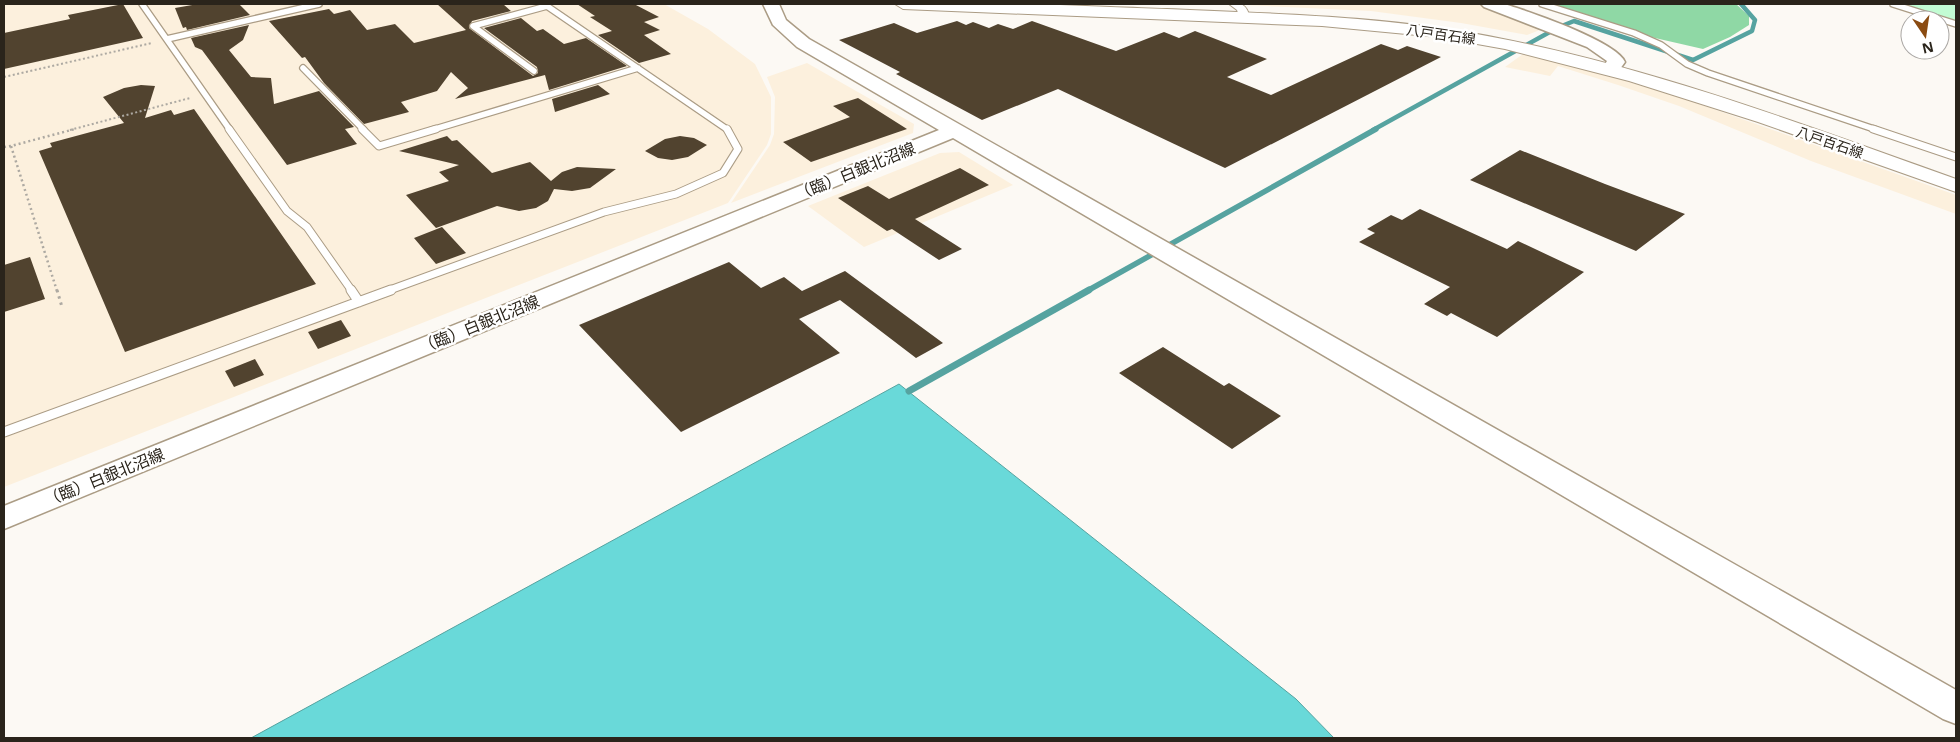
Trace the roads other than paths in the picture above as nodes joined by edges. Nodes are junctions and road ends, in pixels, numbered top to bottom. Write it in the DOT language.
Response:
graph roads {
  1 [pos="142,4"];
  2 [pos="319,4"];
  3 [pos="772,4"];
  4 [pos="903,4"];
  5 [pos="1090,4"];
  6 [pos="1489,4"];
  7 [pos="1542,4"];
  8 [pos="1893,4"];
  9 [pos="545,5"];
  10 [pos="1240,10"];
  11 [pos="1956,24"];
  12 [pos="167,40"];
  13 [pos="1614,65"];
  14 [pos="303,68"];
  15 [pos="638,68"];
  16 [pos="534,72"];
  17 [pos="955,130"];
  18 [pos="1956,157"];
  19 [pos="1956,176"];
  20 [pos="1956,186"];
  21 [pos="359,302"];
  22 [pos="4,432"];
  23 [pos="4,518"];
  24 [pos="1956,708"];
  1 -- 12 [label="lane"];
  2 -- 12 [label="lane"];
  3 -- 17 [label="street"];
  4 -- 10 [label="main road, 八戸百石線"];
  5 -- 10 [label="main road, 八戸百石線"];
  6 -- 13 [label="street"];
  7 -- 18 [label="lane"];
  8 -- 11 [label="lane"];
  9 -- 15 [label="lane"];
  9 -- 16 [label="lane"];
  10 -- 13 [label="main road, 八戸百石線"];
  12 -- 21 [label="lane"];
  13 -- 19 [label="main road, 八戸百石線"];
  13 -- 20 [label="main road, 八戸百石線"];
  14 -- 15 [label="lane"];
  15 -- 21 [label="lane"];
  17 -- 23 [label="street, （臨）白銀北沼線"];
  17 -- 24 [label="street"];
  21 -- 22 [label="lane"];
}
